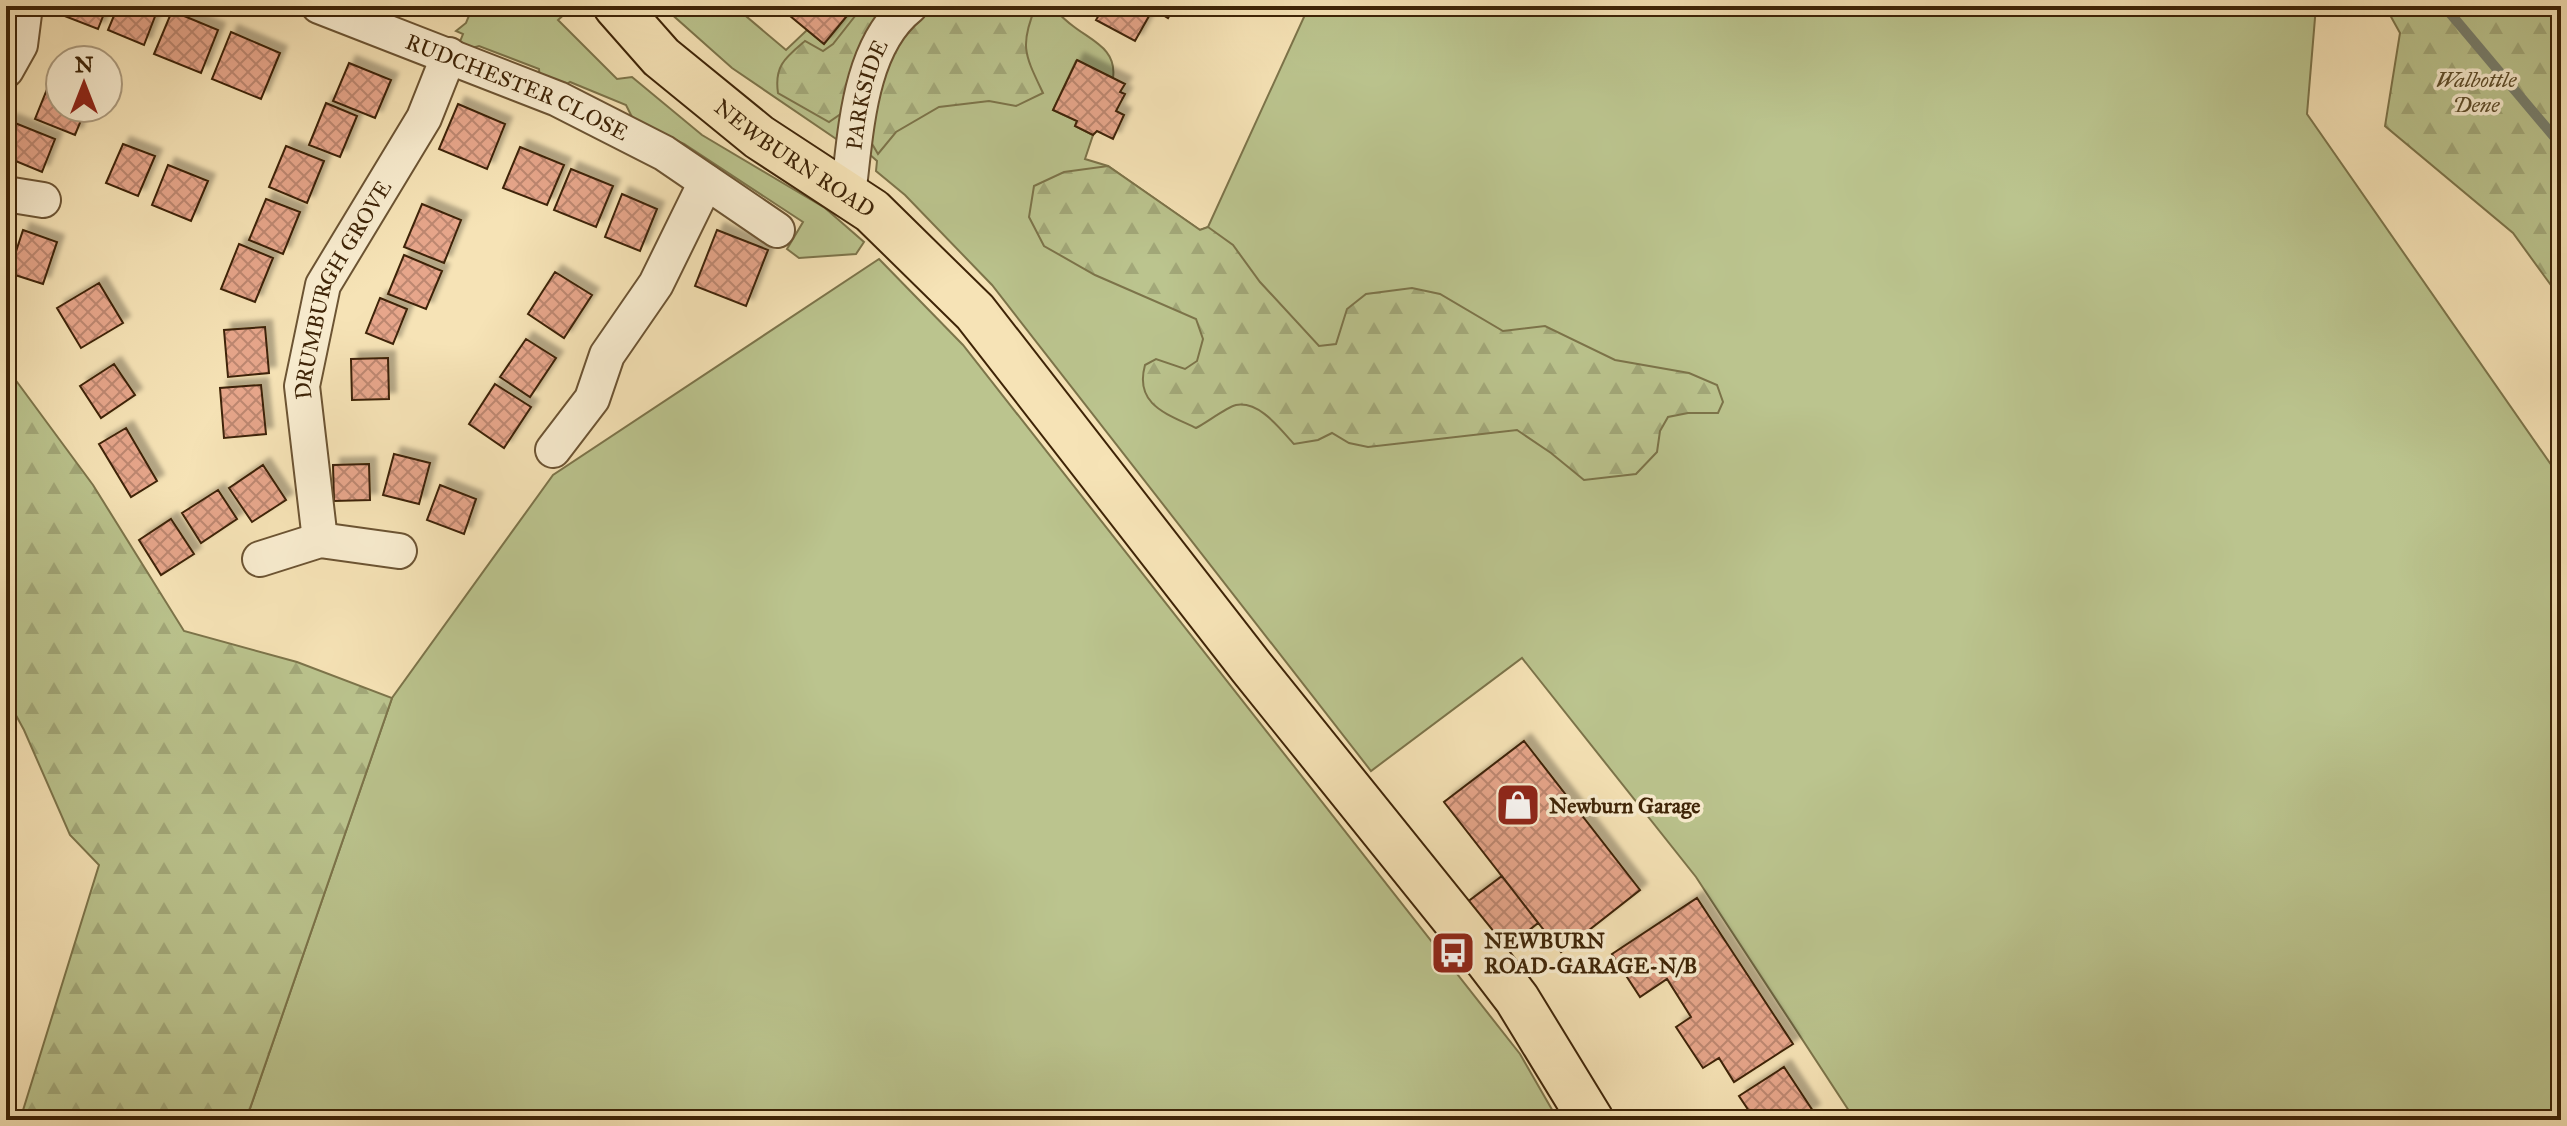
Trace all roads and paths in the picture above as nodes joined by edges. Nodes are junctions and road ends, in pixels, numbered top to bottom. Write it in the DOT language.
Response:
graph roads {
  1 [pos="25,6"];
  2 [pos="319,6"];
  3 [pos="616,6"];
  4 [pos="910,6"];
  5 [pos="449,55"];
  6 [pos="6,70"];
  7 [pos="706,182"];
  8 [pos="6,194"];
  9 [pos="848,195"];
  10 [pos="43,200"];
  11 [pos="777,230"];
  12 [pos="553,450"];
  13 [pos="320,540"];
  14 [pos="399,551"];
  15 [pos="260,559"];
  16 [pos="1591,1120"];
  1 -- 6 [label="street"];
  2 -- 5 [label="street, RUDCHESTER CLOSE"];
  3 -- 9 [label="main road, NEWBURN ROAD"];
  4 -- 9 [label="street, PARKSIDE"];
  5 -- 7 [label="street, RUDCHESTER CLOSE"];
  5 -- 13 [label="street, DRUMBURGH GROVE"];
  7 -- 11 [label="street, RUDCHESTER CLOSE"];
  7 -- 12 [label="street"];
  8 -- 10 [label="street"];
  9 -- 16 [label="main road, NEWBURN ROAD"];
  13 -- 14 [label="street"];
  13 -- 15 [label="street"];
}
